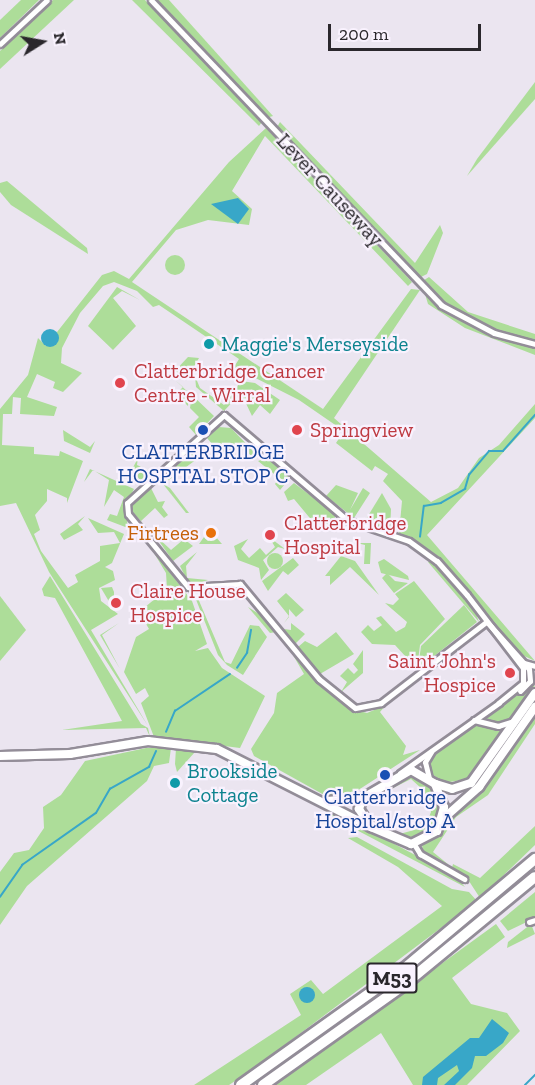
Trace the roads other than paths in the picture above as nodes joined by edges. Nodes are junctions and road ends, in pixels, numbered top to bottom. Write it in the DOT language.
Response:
graph roads {
  1 [pos="47,0"];
  2 [pos="151,0"];
  3 [pos="0,45"];
  4 [pos="535,344"];
  5 [pos="486,622"];
  6 [pos="524,663"];
  7 [pos="535,666"];
  8 [pos="535,693"];
  9 [pos="498,703"];
  10 [pos="535,706"];
  11 [pos="519,716"];
  12 [pos="473,720"];
  13 [pos="436,746"];
  14 [pos="0,756"];
  15 [pos="400,773"];
  16 [pos="432,781"];
  17 [pos="363,798"];
  18 [pos="322,800"];
  19 [pos="443,820"];
  20 [pos="371,827"];
  21 [pos="414,844"];
  22 [pos="535,854"];
  23 [pos="535,859"];
  24 [pos="535,877"];
  25 [pos="464,879"];
  26 [pos="535,883"];
  27 [pos="505,885"];
  28 [pos="495,912"];
  29 [pos="241,1085"];
  30 [pos="263,1085"];
  1 -- 3 [label="street"];
  2 -- 4 [label="street, Lever Causeway"];
  5 -- 5 [label="street"];
  5 -- 6 [label="street"];
  5 -- 9 [label="street"];
  6 -- 7 [label="street"];
  6 -- 9 [label="street"];
  8 -- 11 [label="main road"];
  9 -- 12 [label="street"];
  10 -- 19 [label="main road"];
  11 -- 12 [label="street"];
  11 -- 16 [label="main road"];
  12 -- 13 [label="street"];
  13 -- 15 [label="street"];
  13 -- 16 [label="street"];
  14 -- 18 [label="main road"];
  15 -- 16 [label="main road"];
  15 -- 17 [label="main road"];
  16 -- 19 [label="main road"];
  17 -- 18 [label="main road"];
  17 -- 20 [label="main road"];
  18 -- 20 [label="main road"];
  19 -- 21 [label="main road"];
  20 -- 21 [label="main road"];
  21 -- 25 [label="street"];
  22 -- 27 [label="highway"];
  23 -- 27 [label="highway, M53"];
  24 -- 28 [label="highway, M53"];
  26 -- 28 [label="highway"];
  27 -- 29 [label="highway, M53"];
  28 -- 30 [label="highway, M53"];
}
